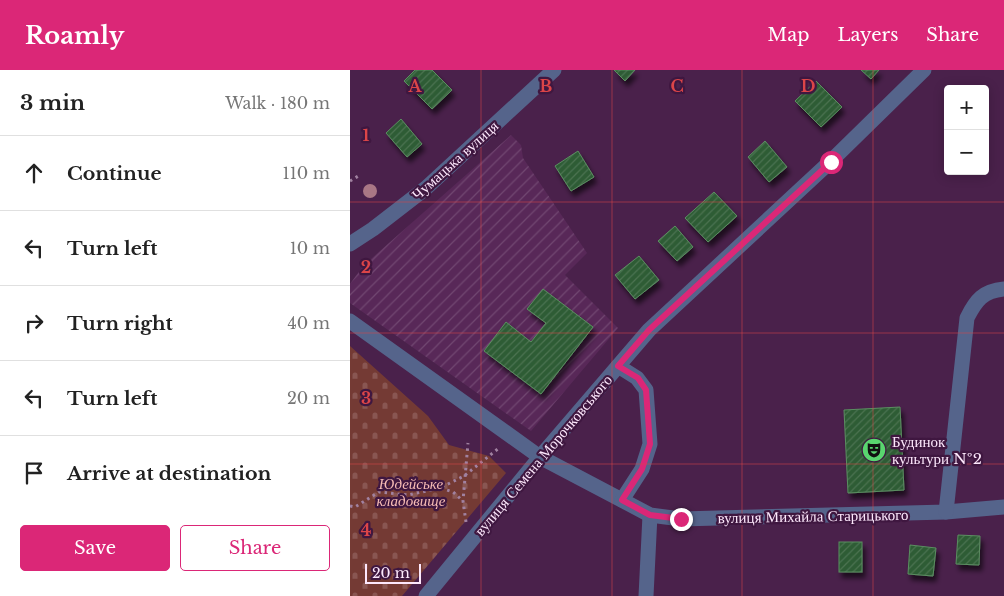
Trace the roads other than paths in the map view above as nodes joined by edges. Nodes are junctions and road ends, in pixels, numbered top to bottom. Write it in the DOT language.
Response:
graph roads {
  1 [pos="554,70"];
  2 [pos="924,70"];
  3 [pos="350,244"];
  4 [pos="1004,288"];
  5 [pos="350,321"];
  6 [pos="618,366"];
  7 [pos="540,457"];
  8 [pos="622,500"];
  9 [pos="1004,507"];
  10 [pos="946,512"];
  11 [pos="650,515"];
  12 [pos="426,596"];
  13 [pos="646,596"];
  1 -- 3 [label="street, Чумацька вулиця"];
  2 -- 6 [label="street, вулиця Семена Морочковського"];
  4 -- 10 [label="street"];
  5 -- 7 [label="street, вулиця Михайла Старицького"];
  6 -- 7 [label="street, вулиця Семена Морочковського"];
  6 -- 8 [label="street"];
  7 -- 8 [label="street, вулиця Михайла Старицького"];
  7 -- 12 [label="street, вулиця Семена Морочковського"];
  8 -- 11 [label="street, вулиця Михайла Старицького"];
  9 -- 10 [label="street, вулиця Михайла Старицького"];
  10 -- 11 [label="street, вулиця Михайла Старицького"];
  11 -- 13 [label="street"];
}
